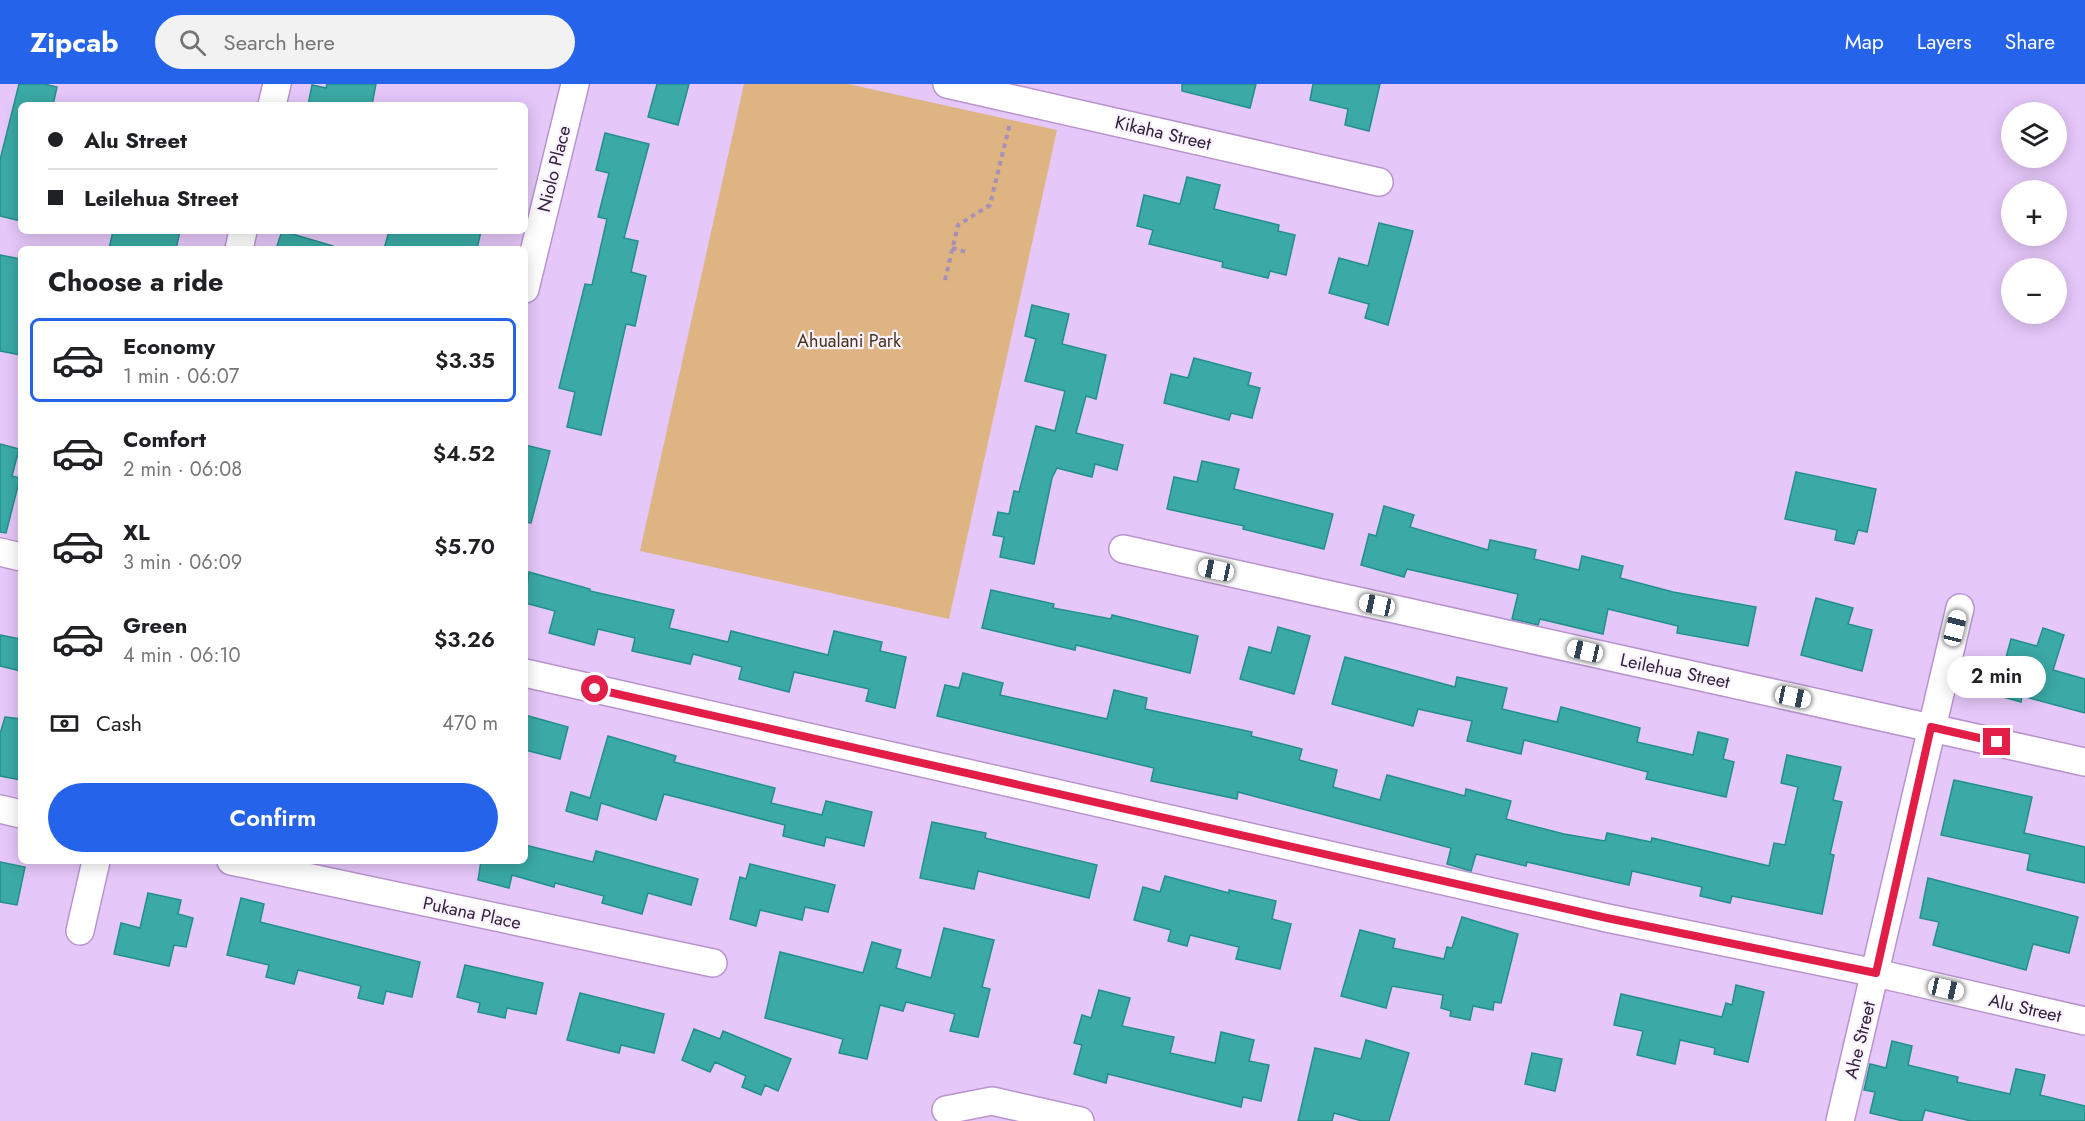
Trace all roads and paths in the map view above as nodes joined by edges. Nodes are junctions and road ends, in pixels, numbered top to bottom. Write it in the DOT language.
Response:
graph roads {
  1 [pos="277,84"];
  2 [pos="575,84"];
  3 [pos="947,84"];
  4 [pos="1015,99"];
  5 [pos="273,102"];
  6 [pos="1379,182"];
  7 [pos="952,248"];
  8 [pos="967,252"];
  9 [pos="528,277"];
  10 [pos="945,280"];
  11 [pos="1123,549"];
  12 [pos="0,552"];
  13 [pos="18,556"];
  14 [pos="1960,608"];
  15 [pos="528,674"];
  16 [pos="1931,727"];
  17 [pos="2085,762"];
  18 [pos="0,809"];
  19 [pos="18,813"];
  20 [pos="95,864"];
  21 [pos="245,864"];
  22 [pos="80,932"];
  23 [pos="713,963"];
  24 [pos="1876,973"];
  25 [pos="2085,1022"];
  26 [pos="946,1110"];
  27 [pos="1080,1121"];
  28 [pos="1840,1121"];
  1 -- 5 [label="street"];
  2 -- 9 [label="street, Niolo Place"];
  3 -- 4 [label="street, Kikaha Street"];
  4 -- 6 [label="street, Kikaha Street"];
  4 -- 7 [label="path"];
  7 -- 8 [label="path"];
  7 -- 10 [label="path"];
  11 -- 16 [label="street, Leilehua Street"];
  12 -- 13 [label="street"];
  14 -- 16 [label="street, Ahe Street"];
  15 -- 24 [label="street, Alu Street"];
  16 -- 17 [label="street, Leilehua Street"];
  16 -- 24 [label="street, Ahe Street"];
  18 -- 19 [label="street"];
  20 -- 22 [label="street"];
  21 -- 23 [label="street, Pukana Place"];
  24 -- 25 [label="street, Alu Street"];
  24 -- 28 [label="street, Ahe Street"];
  26 -- 27 [label="street"];
}
